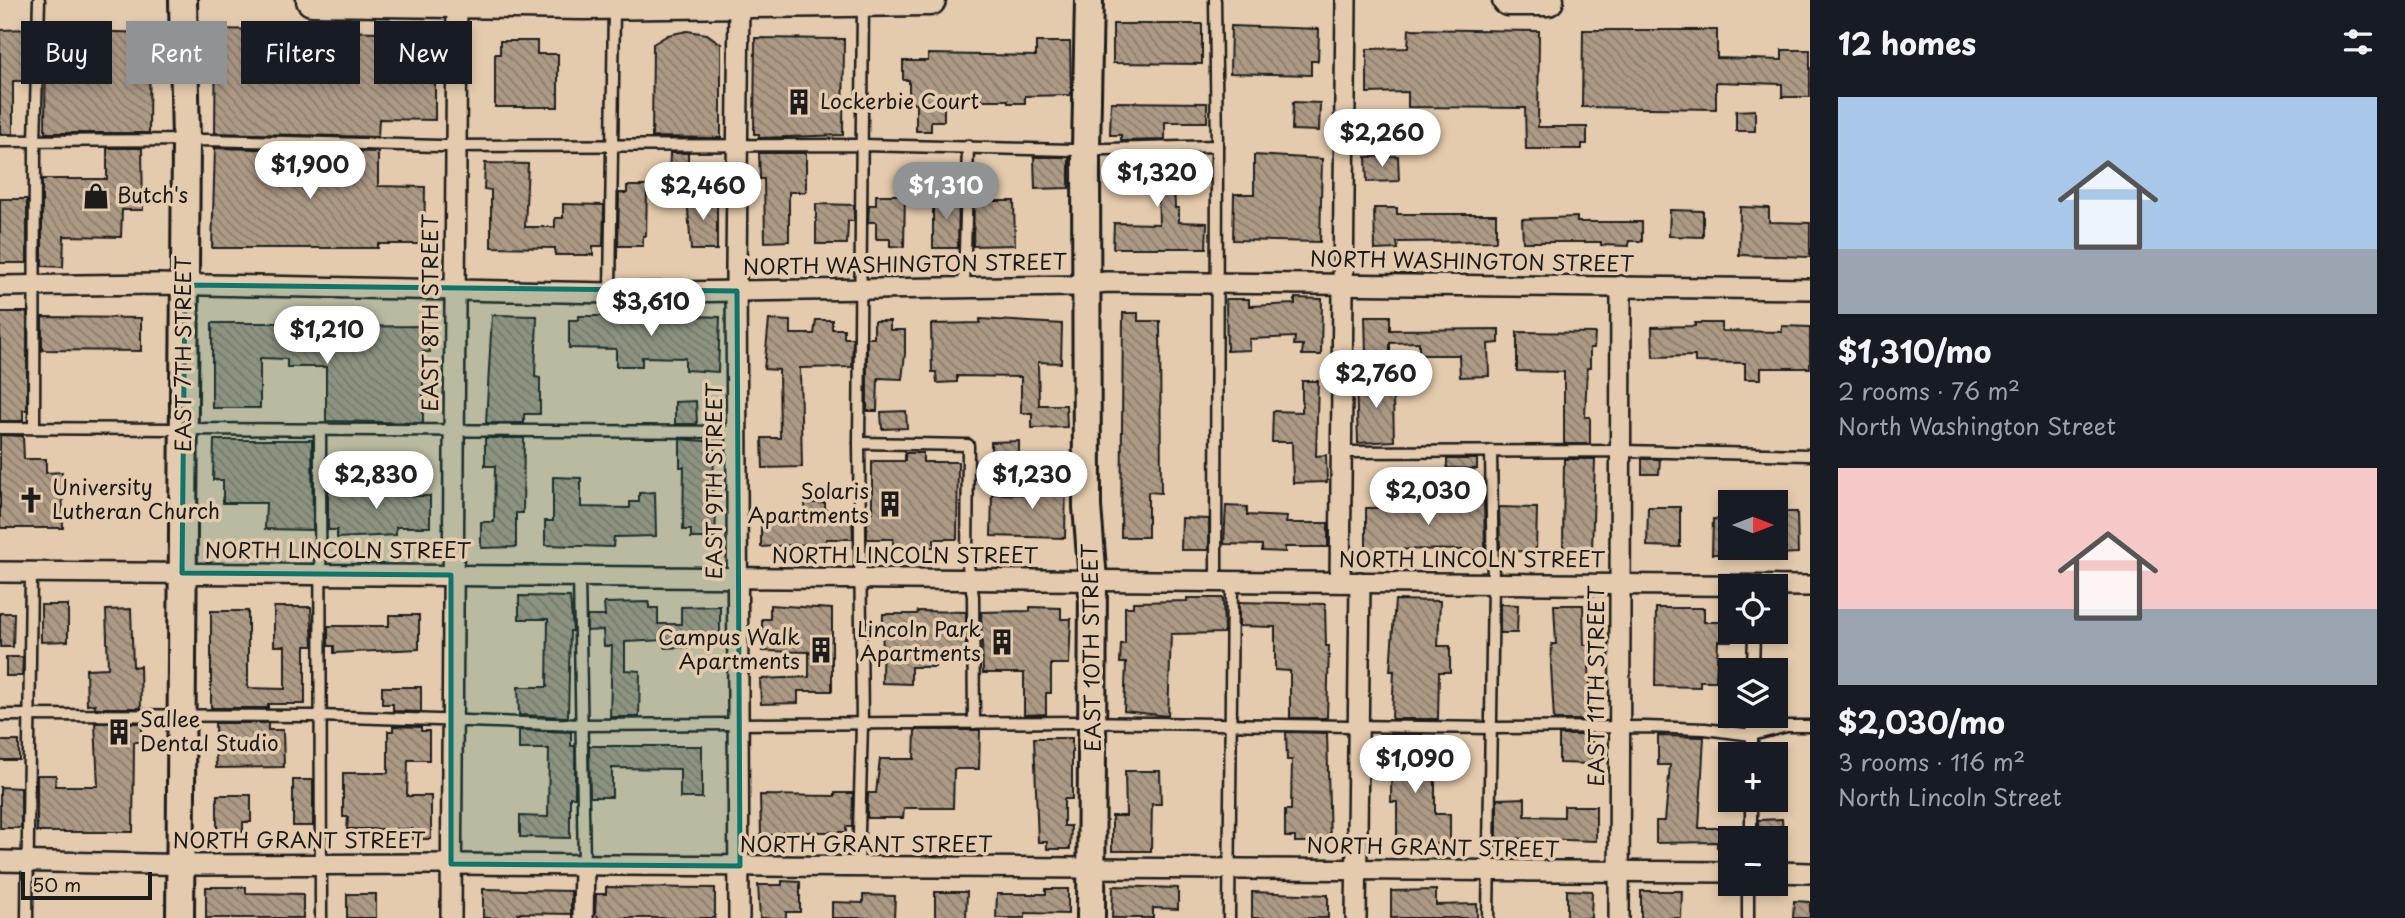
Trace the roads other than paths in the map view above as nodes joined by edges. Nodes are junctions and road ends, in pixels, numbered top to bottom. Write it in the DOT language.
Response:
graph roads {
  1 [pos="38,0"];
  2 [pos="183,0"];
  3 [pos="312,0"];
  4 [pos="326,0"];
  5 [pos="930,0"];
  6 [pos="1089,0"];
  7 [pos="1214,0"];
  8 [pos="1346,0"];
  9 [pos="1508,0"];
  10 [pos="1548,0"];
  11 [pos="739,1"];
  12 [pos="863,1"];
  13 [pos="457,2"];
  14 [pos="614,4"];
  15 [pos="0,141"];
  16 [pos="35,141"];
  17 [pos="186,141"];
  18 [pos="612,144"];
  19 [pos="862,145"];
  20 [pos="455,146"];
  21 [pos="738,146"];
  22 [pos="968,146"];
  23 [pos="1217,146"];
  24 [pos="1086,148"];
  25 [pos="1219,282"];
  26 [pos="1087,283"];
  27 [pos="1343,283"];
  28 [pos="34,285"];
  29 [pos="185,285"];
  30 [pos="0,286"];
  31 [pos="964,286"];
  32 [pos="1621,286"];
  33 [pos="858,288"];
  34 [pos="453,289"];
  35 [pos="1810,289"];
  36 [pos="737,291"];
  37 [pos="610,293"];
  38 [pos="0,428"];
  39 [pos="34,428"];
  40 [pos="183,430"];
  41 [pos="452,431"];
  42 [pos="320,432"];
  43 [pos="738,432"];
  44 [pos="859,443"];
  45 [pos="1491,451"];
  46 [pos="1620,451"];
  47 [pos="1342,452"];
  48 [pos="1810,455"];
  49 [pos="0,572"];
  50 [pos="31,572"];
  51 [pos="182,573"];
  52 [pos="321,574"];
  53 [pos="451,575"];
  54 [pos="579,576"];
  55 [pos="737,577"];
  56 [pos="858,578"];
  57 [pos="970,579"];
  58 [pos="1093,580"];
  59 [pos="1224,581"];
  60 [pos="1340,582"];
  61 [pos="1360,582"];
  62 [pos="1493,583"];
  63 [pos="1620,584"];
  64 [pos="1718,585"];
  65 [pos="1788,586"];
  66 [pos="1810,586"];
  67 [pos="0,715"];
  68 [pos="29,715"];
  69 [pos="181,716"];
  70 [pos="319,716"];
  71 [pos="452,720"];
  72 [pos="1094,722"];
  73 [pos="974,723"];
  74 [pos="1231,723"];
  75 [pos="581,724"];
  76 [pos="740,724"];
  77 [pos="862,724"];
  78 [pos="1358,724"];
  79 [pos="1810,726"];
  80 [pos="1620,727"];
  81 [pos="1491,728"];
  82 [pos="1752,728"];
  83 [pos="1752,735"];
  84 [pos="1752,742"];
  85 [pos="28,861"];
  86 [pos="0,862"];
  87 [pos="181,864"];
  88 [pos="322,864"];
  89 [pos="452,864"];
  90 [pos="584,865"];
  91 [pos="740,866"];
  92 [pos="858,868"];
  93 [pos="1357,868"];
  94 [pos="1091,869"];
  95 [pos="1231,870"];
  96 [pos="1620,870"];
  97 [pos="1488,871"];
  98 [pos="1718,872"];
  99 [pos="1788,872"];
  100 [pos="1810,873"];
  101 [pos="1748,896"];
  102 [pos="27,918"];
  103 [pos="180,918"];
  104 [pos="321,918"];
  105 [pos="451,918"];
  106 [pos="583,918"];
  107 [pos="739,918"];
  108 [pos="1091,918"];
  109 [pos="1229,918"];
  110 [pos="1356,918"];
  111 [pos="1488,918"];
  112 [pos="1619,918"];
  113 [pos="1748,918"];
  1 -- 16 [label="lane"];
  2 -- 17 [label="street, EAST 7TH STREET"];
  3 -- 4 [label="main road"];
  4 -- 13 [label="main road"];
  5 -- 12 [label="main road"];
  6 -- 24 [label="street, EAST 10TH STREET"];
  7 -- 23 [label="lane"];
  8 -- 27 [label="street"];
  9 -- 10 [label="main road"];
  11 -- 12 [label="main road"];
  11 -- 14 [label="main road"];
  11 -- 21 [label="street, EAST 9TH STREET"];
  12 -- 19 [label="lane"];
  13 -- 14 [label="main road"];
  13 -- 20 [label="street, EAST 8TH STREET"];
  14 -- 18 [label="lane"];
  15 -- 16 [label="lane"];
  16 -- 17 [label="lane"];
  16 -- 28 [label="lane"];
  17 -- 20 [label="lane"];
  17 -- 29 [label="street, EAST 7TH STREET"];
  18 -- 20 [label="lane"];
  18 -- 21 [label="lane"];
  18 -- 37 [label="lane"];
  19 -- 21 [label="lane"];
  19 -- 22 [label="lane"];
  19 -- 33 [label="lane"];
  20 -- 34 [label="street, EAST 8TH STREET"];
  21 -- 36 [label="street, EAST 9TH STREET"];
  22 -- 24 [label="lane"];
  22 -- 31 [label="lane"];
  23 -- 24 [label="lane"];
  23 -- 25 [label="lane"];
  24 -- 26 [label="street, EAST 10TH STREET"];
  25 -- 26 [label="street, NORTH WASHINGTON STREET"];
  25 -- 27 [label="street, NORTH WASHINGTON STREET"];
  25 -- 59 [label="lane"];
  26 -- 31 [label="street, NORTH WASHINGTON STREET"];
  26 -- 58 [label="street, EAST 10TH STREET"];
  27 -- 32 [label="street, NORTH WASHINGTON STREET"];
  27 -- 47 [label="street"];
  28 -- 29 [label="street, NORTH WASHINGTON STREET"];
  28 -- 30 [label="street, NORTH WASHINGTON STREET"];
  28 -- 39 [label="lane"];
  29 -- 34 [label="street, NORTH WASHINGTON STREET"];
  29 -- 40 [label="street, EAST 7TH STREET"];
  31 -- 33 [label="street, NORTH WASHINGTON STREET"];
  32 -- 35 [label="street, NORTH WASHINGTON STREET"];
  32 -- 46 [label="street, EAST 11TH STREET"];
  33 -- 36 [label="street, NORTH WASHINGTON STREET"];
  33 -- 44 [label="lane"];
  34 -- 37 [label="street, NORTH WASHINGTON STREET"];
  34 -- 41 [label="street, EAST 8TH STREET"];
  36 -- 37 [label="street, NORTH WASHINGTON STREET"];
  36 -- 43 [label="street, EAST 9TH STREET"];
  38 -- 39 [label="lane"];
  39 -- 40 [label="lane"];
  40 -- 42 [label="lane"];
  40 -- 51 [label="street, EAST 7TH STREET"];
  41 -- 42 [label="lane"];
  41 -- 43 [label="lane"];
  41 -- 53 [label="street, EAST 8TH STREET"];
  42 -- 52 [label="lane"];
  43 -- 55 [label="street, EAST 9TH STREET"];
  44 -- 56 [label="lane"];
  44 -- 57 [label="lane"];
  45 -- 46 [label="lane"];
  45 -- 47 [label="lane"];
  45 -- 62 [label="lane"];
  46 -- 48 [label="lane"];
  46 -- 63 [label="street, EAST 11TH STREET"];
  47 -- 60 [label="street"];
  49 -- 50 [label="street, NORTH LINCOLN STREET"];
  50 -- 51 [label="street, NORTH LINCOLN STREET"];
  50 -- 68 [label="lane"];
  51 -- 52 [label="street, NORTH LINCOLN STREET"];
  51 -- 69 [label="street, EAST 7TH STREET"];
  52 -- 53 [label="street, NORTH LINCOLN STREET"];
  52 -- 70 [label="lane"];
  53 -- 54 [label="street, NORTH LINCOLN STREET"];
  53 -- 71 [label="street, EAST 8TH STREET"];
  54 -- 55 [label="street, NORTH LINCOLN STREET"];
  54 -- 75 [label="lane"];
  55 -- 56 [label="street, NORTH LINCOLN STREET"];
  55 -- 76 [label="street, EAST 9TH STREET"];
  56 -- 57 [label="street, NORTH LINCOLN STREET"];
  56 -- 77 [label="lane"];
  57 -- 58 [label="street, NORTH LINCOLN STREET"];
  57 -- 73 [label="lane"];
  58 -- 59 [label="street, NORTH LINCOLN STREET"];
  58 -- 72 [label="street, EAST 10TH STREET"];
  59 -- 60 [label="street, NORTH LINCOLN STREET"];
  59 -- 74 [label="lane"];
  60 -- 61 [label="street, NORTH LINCOLN STREET"];
  61 -- 62 [label="street, NORTH LINCOLN STREET"];
  61 -- 78 [label="street"];
  62 -- 63 [label="street, NORTH LINCOLN STREET"];
  62 -- 81 [label="lane"];
  63 -- 64 [label="street, NORTH LINCOLN STREET"];
  63 -- 80 [label="street, EAST 11TH STREET"];
  65 -- 66 [label="street, NORTH LINCOLN STREET"];
  67 -- 68 [label="lane"];
  68 -- 69 [label="lane"];
  68 -- 85 [label="lane"];
  69 -- 70 [label="lane"];
  69 -- 87 [label="street, EAST 7TH STREET"];
  70 -- 71 [label="lane"];
  70 -- 88 [label="lane"];
  71 -- 75 [label="lane"];
  71 -- 89 [label="street, EAST 8TH STREET"];
  72 -- 73 [label="lane"];
  72 -- 74 [label="lane"];
  72 -- 94 [label="street, EAST 10TH STREET"];
  73 -- 77 [label="lane"];
  74 -- 78 [label="lane"];
  74 -- 95 [label="lane"];
  75 -- 76 [label="lane"];
  75 -- 90 [label="lane"];
  76 -- 77 [label="lane"];
  76 -- 91 [label="street, EAST 9TH STREET"];
  77 -- 92 [label="lane"];
  78 -- 81 [label="lane"];
  78 -- 93 [label="street"];
  79 -- 83 [label="lane"];
  80 -- 81 [label="lane"];
  80 -- 83 [label="lane"];
  80 -- 96 [label="street, EAST 11TH STREET"];
  81 -- 97 [label="lane"];
  82 -- 83 [label="lane"];
  83 -- 84 [label="lane"];
  85 -- 86 [label="street, NORTH GRANT STREET"];
  85 -- 87 [label="street, NORTH GRANT STREET"];
  85 -- 102 [label="lane"];
  87 -- 88 [label="street, NORTH GRANT STREET"];
  87 -- 103 [label="street, EAST 7TH STREET"];
  88 -- 89 [label="street, NORTH GRANT STREET"];
  88 -- 104 [label="lane"];
  89 -- 90 [label="street, NORTH GRANT STREET"];
  89 -- 105 [label="street, EAST 8TH STREET"];
  90 -- 91 [label="street, NORTH GRANT STREET"];
  90 -- 106 [label="street"];
  91 -- 92 [label="street, NORTH GRANT STREET"];
  91 -- 107 [label="street, EAST 9TH STREET"];
  92 -- 94 [label="street, NORTH GRANT STREET"];
  93 -- 95 [label="street, NORTH GRANT STREET"];
  93 -- 97 [label="street, NORTH GRANT STREET"];
  93 -- 110 [label="street"];
  94 -- 95 [label="street, NORTH GRANT STREET"];
  94 -- 108 [label="street, EAST 10TH STREET"];
  95 -- 109 [label="lane"];
  96 -- 97 [label="street, NORTH GRANT STREET"];
  96 -- 98 [label="street, NORTH GRANT STREET"];
  96 -- 112 [label="street, EAST 11TH STREET"];
  97 -- 111 [label="lane"];
  99 -- 100 [label="street"];
  101 -- 113 [label="lane"];
}
